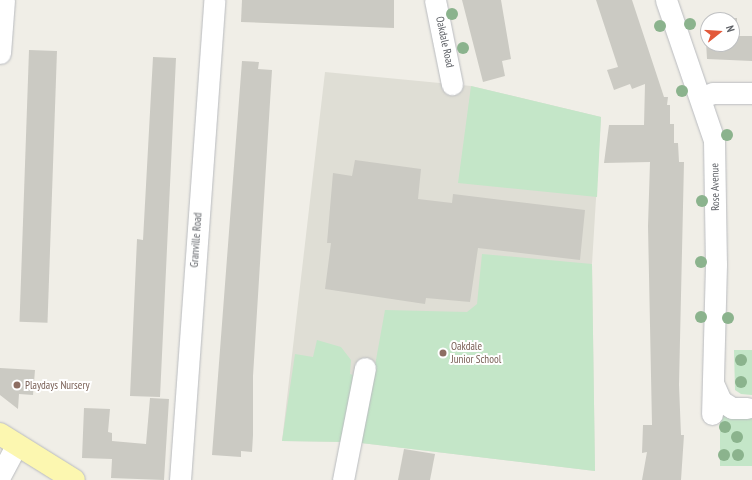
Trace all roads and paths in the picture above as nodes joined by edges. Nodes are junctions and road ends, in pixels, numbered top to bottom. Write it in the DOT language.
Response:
graph roads {
  1 [pos="4,0"];
  2 [pos="214,0"];
  3 [pos="435,0"];
  4 [pos="666,0"];
  5 [pos="0,53"];
  6 [pos="452,84"];
  7 [pos="752,94"];
  8 [pos="701,97"];
  9 [pos="365,368"];
  10 [pos="713,382"];
  11 [pos="747,408"];
  12 [pos="712,414"];
  13 [pos="8,440"];
  14 [pos="0,476"];
  15 [pos="74,480"];
  16 [pos="180,480"];
  17 [pos="344,480"];
  1 -- 5 [label="street"];
  2 -- 16 [label="street, Granville Road"];
  3 -- 6 [label="street, Oakdale Road"];
  4 -- 8 [label="street, Rose Avenue"];
  7 -- 8 [label="street"];
  8 -- 10 [label="street, Rose Avenue"];
  9 -- 17 [label="street"];
  10 -- 11 [label="street, Rose Avenue"];
  10 -- 12 [label="street, Rose Avenue"];
  13 -- 14 [label="street"];
  13 -- 15 [label="main road"];
}
